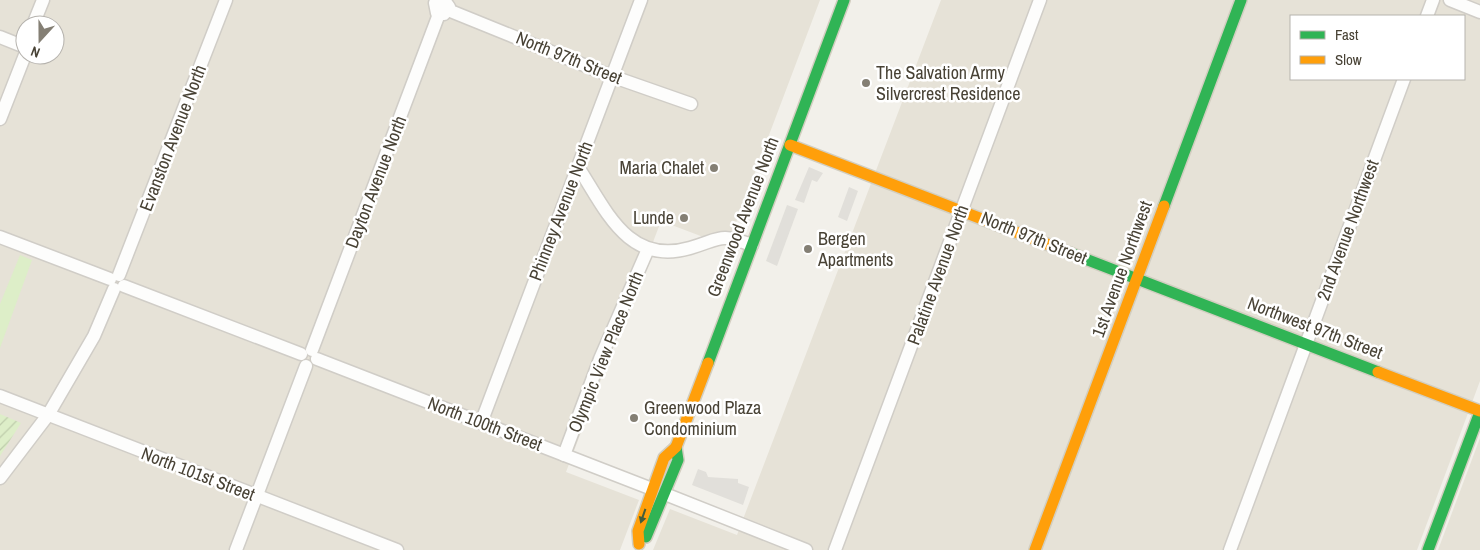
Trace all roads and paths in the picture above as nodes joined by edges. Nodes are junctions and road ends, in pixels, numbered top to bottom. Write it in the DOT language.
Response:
graph roads {
  1 [pos="43,0"];
  2 [pos="226,0"];
  3 [pos="641,0"];
  4 [pos="844,0"];
  5 [pos="1040,0"];
  6 [pos="1241,0"];
  7 [pos="1433,0"];
  8 [pos="1450,0"];
  9 [pos="440,3"];
  10 [pos="1480,12"];
  11 [pos="37,15"];
  12 [pos="1427,15"];
  13 [pos="0,37"];
  14 [pos="15,43"];
  15 [pos="21,65"];
  16 [pos="611,76"];
  17 [pos="1404,80"];
  18 [pos="691,104"];
  19 [pos="0,119"];
  20 [pos="790,145"];
  21 [pos="578,167"];
  22 [pos="962,210"];
  23 [pos="0,237"];
  24 [pos="752,245"];
  25 [pos="648,249"];
  26 [pos="1137,279"];
  27 [pos="117,282"];
  28 [pos="1306,343"];
  29 [pos="309,358"];
  30 [pos="0,396"];
  31 [pos="1480,411"];
  32 [pos="48,415"];
  33 [pos="481,423"];
  34 [pos="676,447"];
  35 [pos="564,455"];
  36 [pos="0,478"];
  37 [pos="652,489"];
  38 [pos="665,494"];
  39 [pos="256,496"];
  40 [pos="637,547"];
  41 [pos="236,550"];
  42 [pos="397,550"];
  43 [pos="806,550"];
  44 [pos="835,550"];
  45 [pos="1035,550"];
  46 [pos="1230,550"];
  47 [pos="1428,550"];
  1 -- 11 [label="street"];
  2 -- 27 [label="street, Evanston Avenue North"];
  3 -- 16 [label="street, Phinney Avenue North"];
  4 -- 20 [label="street, Greenwood Avenue North"];
  5 -- 22 [label="street, Palatine Avenue North"];
  6 -- 26 [label="street, 1st Avenue Northwest"];
  7 -- 12 [label="street"];
  8 -- 10 [label="street"];
  9 -- 16 [label="street, North 97th Street"];
  9 -- 29 [label="street, Dayton Avenue North"];
  13 -- 14 [label="street"];
  15 -- 19 [label="street"];
  16 -- 18 [label="street, North 97th Street"];
  16 -- 21 [label="street, Phinney Avenue North"];
  17 -- 28 [label="street, 2nd Avenue Northwest"];
  20 -- 22 [label="street, North 97th Street"];
  20 -- 24 [label="street, Greenwood Avenue North"];
  21 -- 25 [label="street"];
  21 -- 33 [label="street, Phinney Avenue North"];
  22 -- 26 [label="street, North 97th Street"];
  22 -- 44 [label="street, Palatine Avenue North"];
  23 -- 27 [label="street, North 100th Street"];
  24 -- 25 [label="street"];
  24 -- 34 [label="street, Greenwood Avenue North"];
  25 -- 35 [label="street, Olympic View Place North"];
  26 -- 28 [label="street, Northwest 97th Street"];
  26 -- 45 [label="street, 1st Avenue Northwest"];
  27 -- 29 [label="street, North 100th Street"];
  27 -- 32 [label="street, Evanston Avenue North"];
  28 -- 31 [label="street, Northwest 97th Street"];
  28 -- 46 [label="street, 2nd Avenue Northwest"];
  29 -- 33 [label="street, North 100th Street"];
  29 -- 39 [label="street, Dayton Avenue North"];
  30 -- 32 [label="street, North 101st Street"];
  31 -- 47 [label="street"];
  32 -- 36 [label="street, Evanston Avenue North"];
  32 -- 39 [label="street, North 101st Street"];
  33 -- 35 [label="street, North 100th Street"];
  34 -- 37 [label="street, Greenwood Avenue North"];
  34 -- 38 [label="street, Greenwood Avenue North"];
  35 -- 37 [label="street, North 100th Street"];
  37 -- 40 [label="street, Greenwood Avenue North, one-way"];
  38 -- 40 [label="street, Greenwood Avenue North"];
  38 -- 43 [label="street"];
  39 -- 41 [label="street, Dayton Avenue North"];
  39 -- 42 [label="street, North 101st Street"];
}
